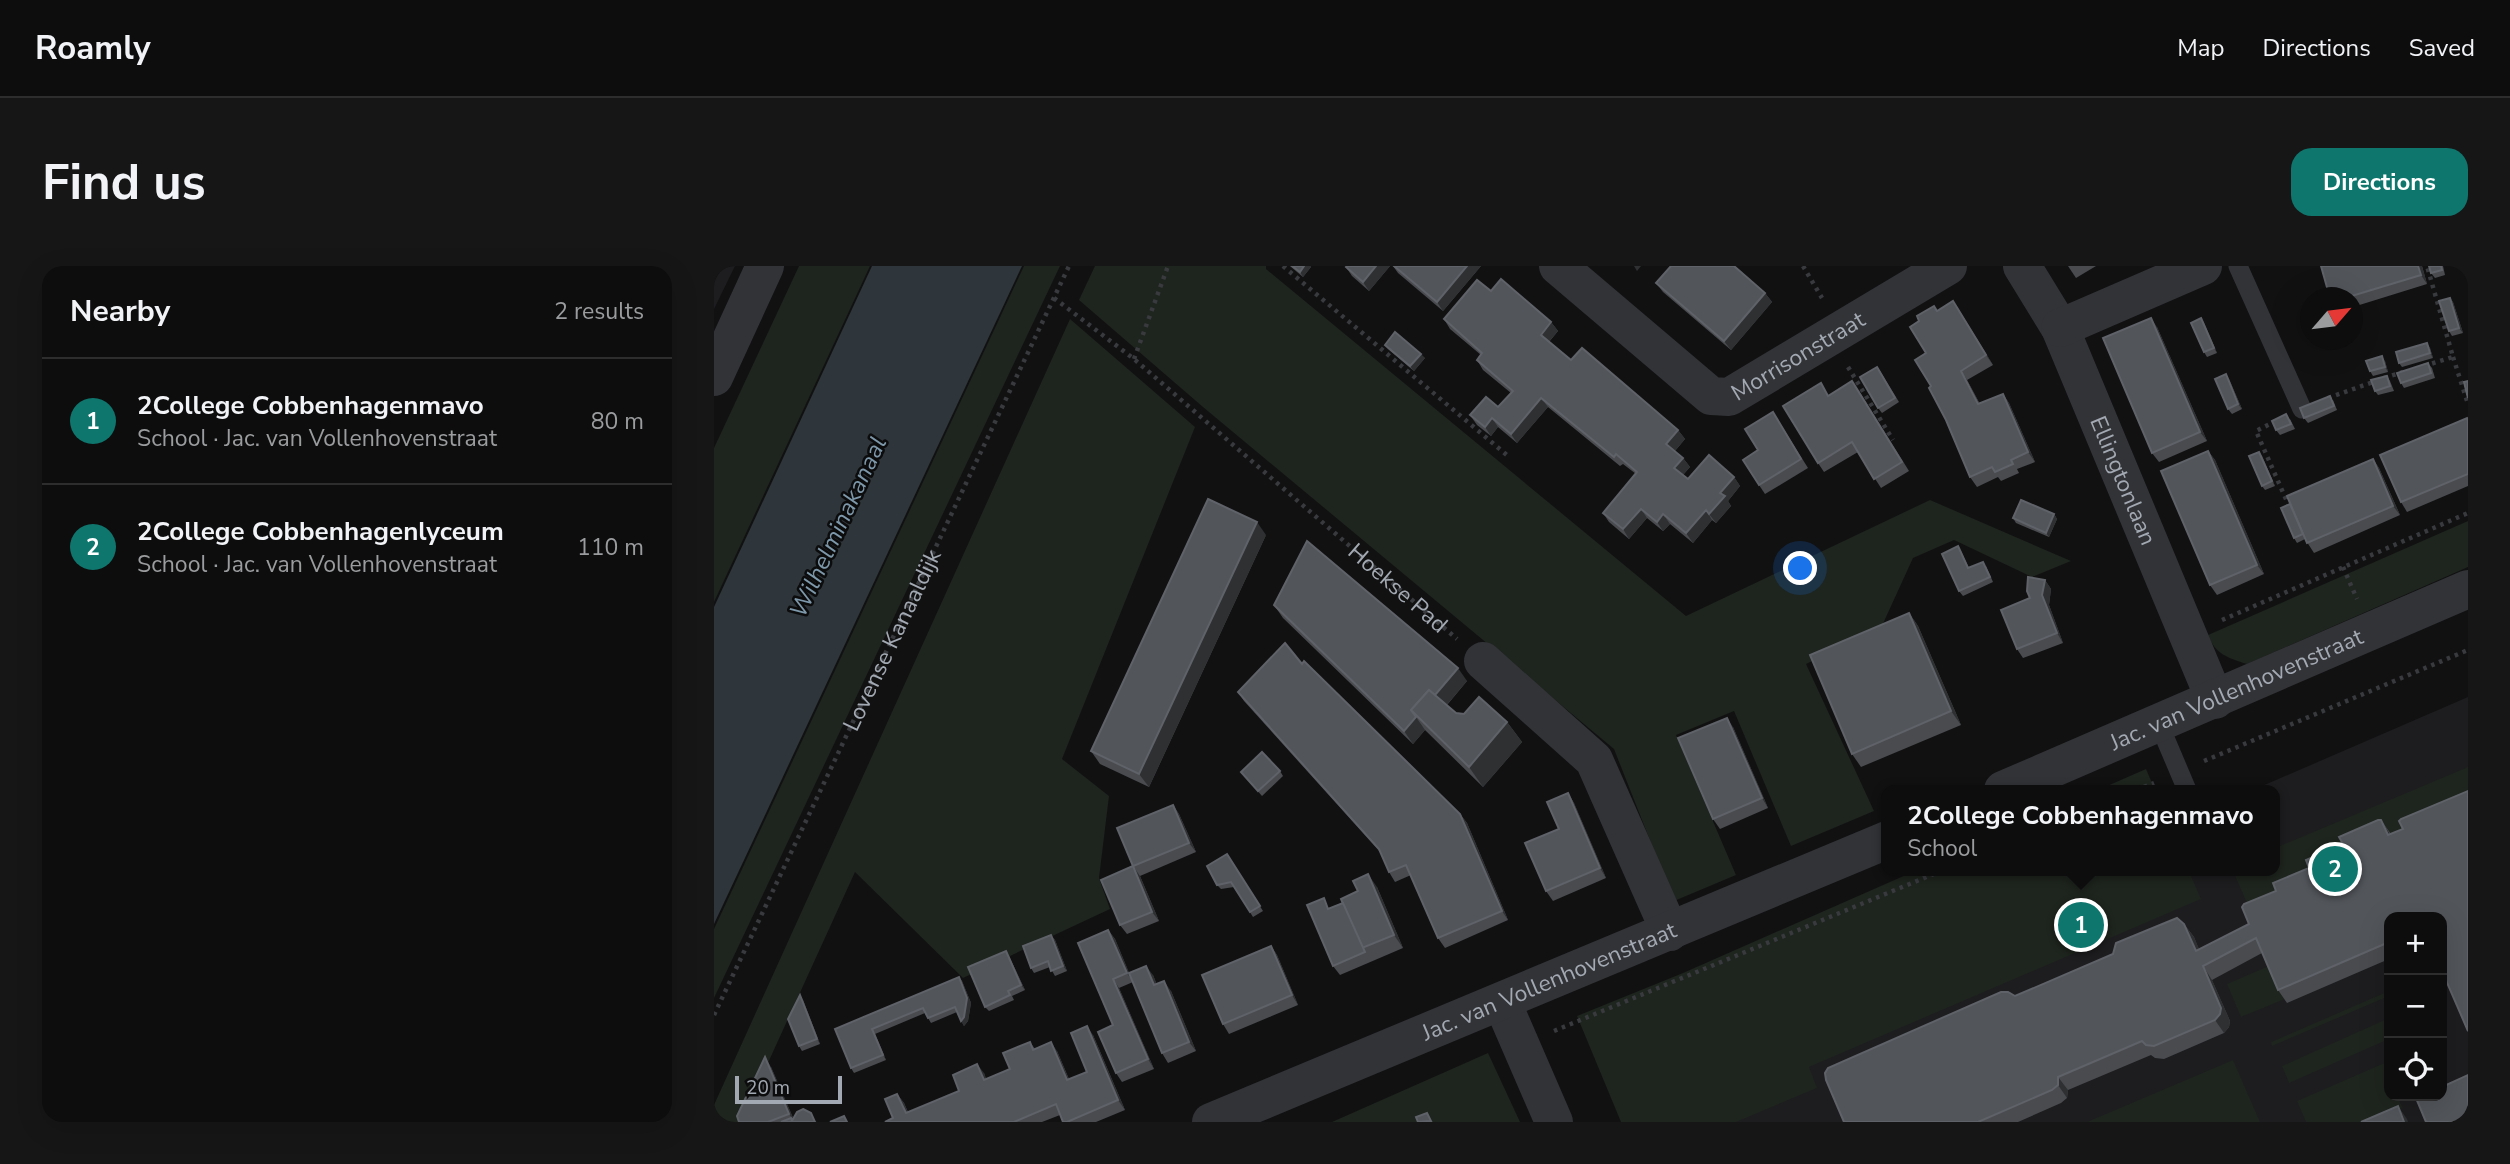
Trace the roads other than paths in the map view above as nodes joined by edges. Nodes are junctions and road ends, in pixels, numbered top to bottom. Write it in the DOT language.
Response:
graph roads {
  1 [pos="765,266"];
  2 [pos="1558,266"];
  3 [pos="1948,266"];
  4 [pos="2022,266"];
  5 [pos="2203,266"];
  6 [pos="2238,266"];
  7 [pos="2060,328"];
  8 [pos="714,377"];
  9 [pos="2302,409"];
  10 [pos="2468,589"];
  11 [pos="1483,661"];
  12 [pos="2216,700"];
  13 [pos="2159,724"];
  14 [pos="2183,781"];
  15 [pos="2015,785"];
  16 [pos="1881,843"];
  17 [pos="1670,932"];
  18 [pos="1502,1002"];
  19 [pos="1211,1122"];
  20 [pos="1554,1122"];
  1 -- 8 [label="street"];
  2 -- 3 [label="street, Morrisonstraat"];
  4 -- 7 [label="street, Ellingtonlaan"];
  5 -- 7 [label="street"];
  6 -- 9 [label="lane"];
  7 -- 12 [label="street, Ellingtonlaan"];
  10 -- 12 [label="street, Jac. van Vollenhovenstraat"];
  11 -- 17 [label="street"];
  12 -- 13 [label="street, Jac. van Vollenhovenstraat"];
  13 -- 14 [label="lane"];
  13 -- 15 [label="street, Jac. van Vollenhovenstraat"];
  16 -- 17 [label="street, Jac. van Vollenhovenstraat"];
  17 -- 18 [label="street, Jac. van Vollenhovenstraat"];
  18 -- 19 [label="street, Jac. van Vollenhovenstraat"];
  18 -- 20 [label="street"];
}
